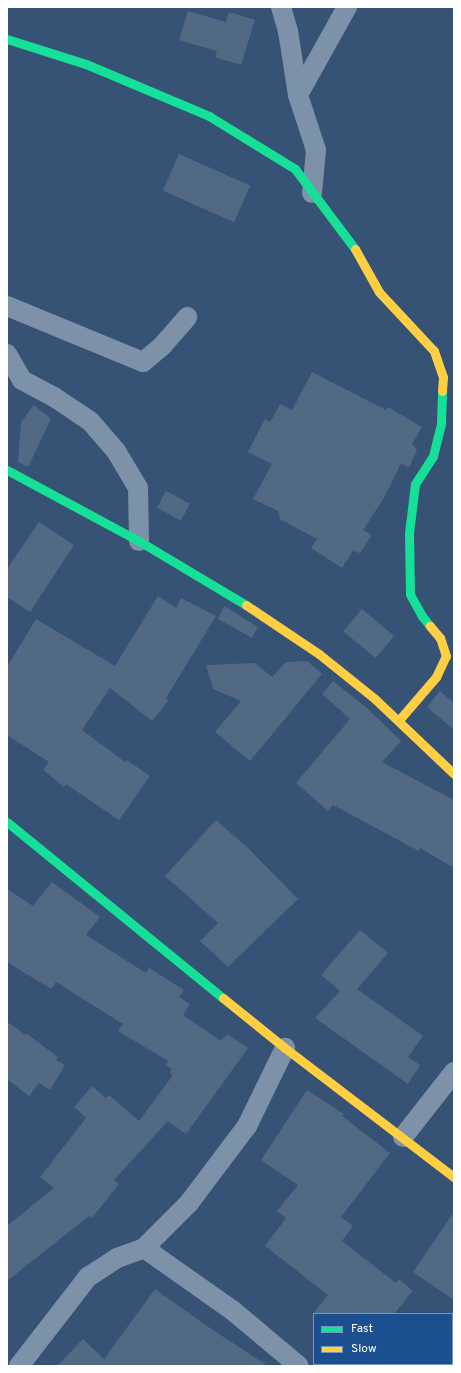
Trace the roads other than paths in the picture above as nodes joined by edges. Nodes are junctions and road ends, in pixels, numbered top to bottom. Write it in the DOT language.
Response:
graph roads {
  1 [pos="282,7"];
  2 [pos="347,7"];
  3 [pos="7,39"];
  4 [pos="298,95"];
  5 [pos="312,193"];
  6 [pos="7,306"];
  7 [pos="187,317"];
  8 [pos="7,354"];
  9 [pos="7,470"];
  10 [pos="139,541"];
  11 [pos="399,720"];
  12 [pos="454,774"];
  13 [pos="8,826"];
  14 [pos="285,1048"];
  15 [pos="454,1072"];
  16 [pos="403,1138"];
  17 [pos="454,1176"];
  18 [pos="144,1248"];
  19 [pos="19,1366"];
  20 [pos="299,1366"];
  1 -- 4 [label="street"];
  2 -- 4 [label="street"];
  3 -- 5 [label="street"];
  4 -- 5 [label="street"];
  5 -- 11 [label="street"];
  6 -- 7 [label="street"];
  8 -- 10 [label="street"];
  9 -- 10 [label="street"];
  10 -- 11 [label="street"];
  11 -- 12 [label="street"];
  13 -- 14 [label="street"];
  14 -- 16 [label="street"];
  14 -- 18 [label="street"];
  15 -- 16 [label="street"];
  16 -- 17 [label="street"];
  18 -- 19 [label="street"];
  18 -- 20 [label="street"];
}
